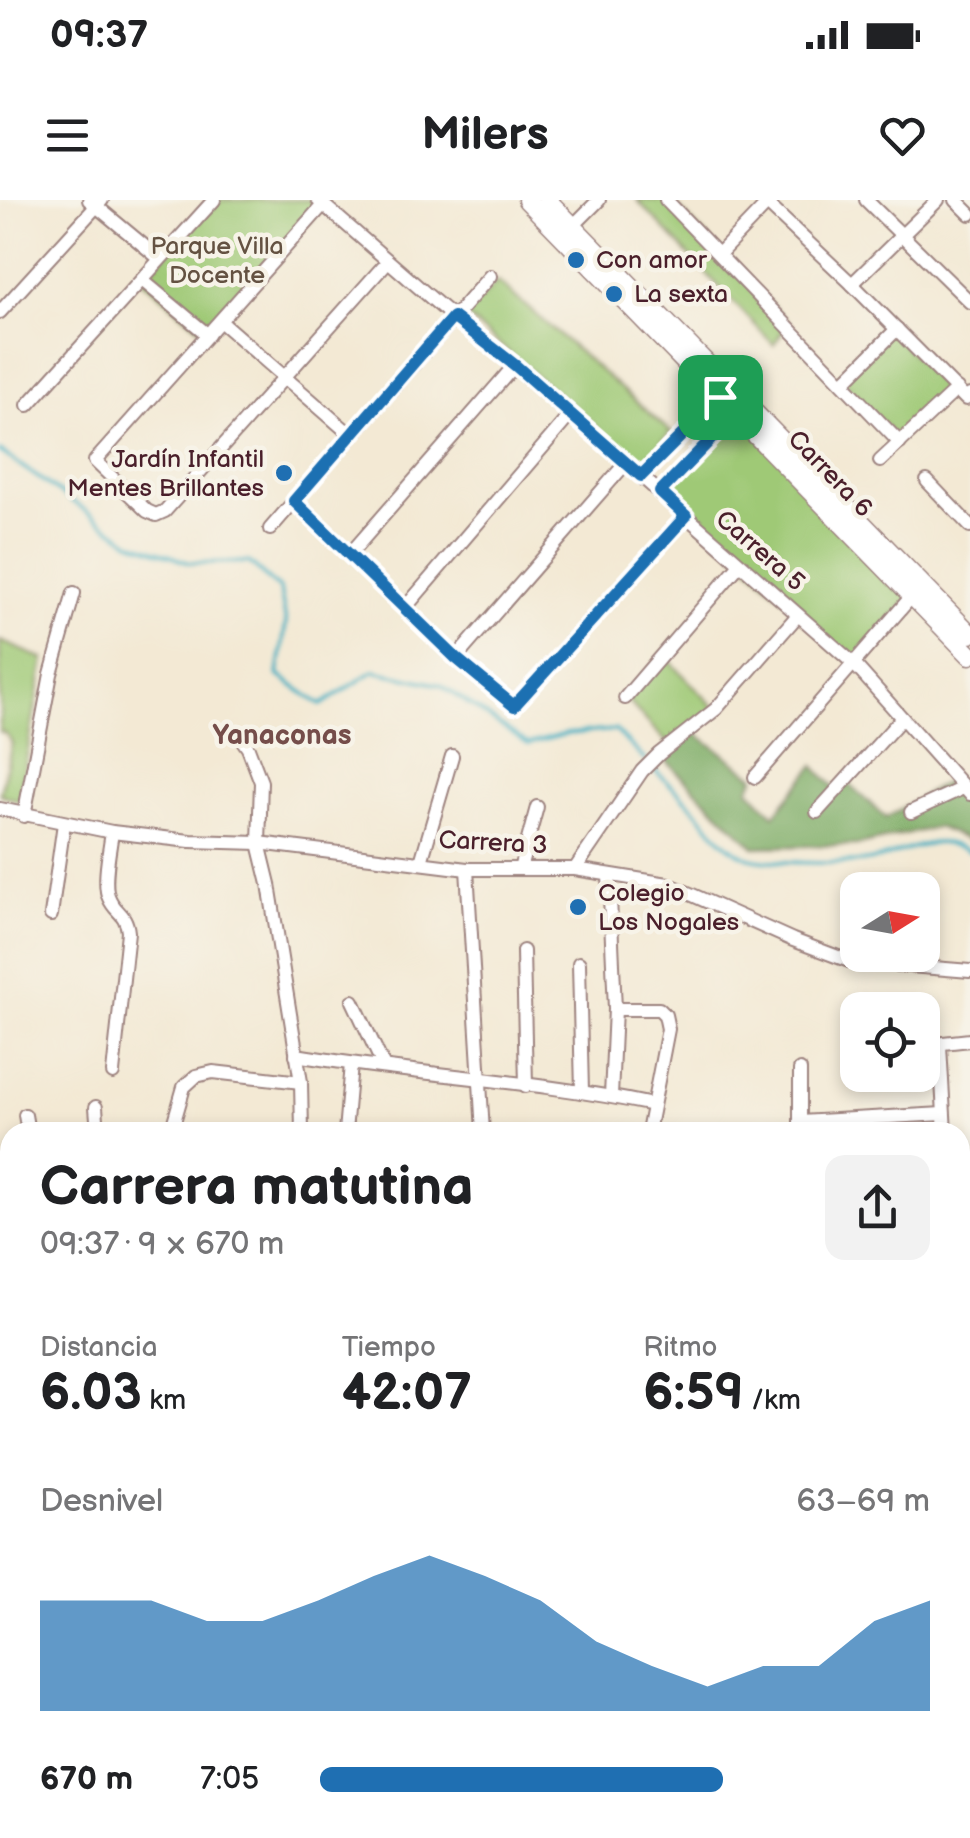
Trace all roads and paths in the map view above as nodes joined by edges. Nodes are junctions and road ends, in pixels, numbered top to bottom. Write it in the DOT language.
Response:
graph roads {
  1 [pos="214,200"];
  2 [pos="527,200"];
  3 [pos="547,200"];
  4 [pos="599,200"];
  5 [pos="666,200"];
  6 [pos="866,200"];
  7 [pos="938,200"];
  8 [pos="956,200"];
  9 [pos="96,202"];
  10 [pos="320,202"];
  11 [pos="765,202"];
  12 [pos="970,214"];
  13 [pos="568,231"];
  14 [pos="902,235"];
  15 [pos="718,254"];
  16 [pos="160,259"];
  17 [pos="388,260"];
  18 [pos="490,276"];
  19 [pos="142,280"];
  20 [pos="852,284"];
  21 [pos="970,302"];
  22 [pos="0,312"];
  23 [pos="453,317"];
  24 [pos="220,321"];
  25 [pos="897,329"];
  26 [pos="208,335"];
  27 [pos="516,366"];
  28 [pos="284,378"];
  29 [pos="842,383"];
  30 [pos="725,392"];
  31 [pos="964,394"];
  32 [pos="28,405"];
  33 [pos="741,408"];
  34 [pos="571,414"];
  35 [pos="351,435"];
  36 [pos="900,443"];
  37 [pos="880,462"];
  38 [pos="626,463"];
  39 [pos="641,476"];
  40 [pos="927,481"];
  41 [pos="660,492"];
  42 [pos="970,500"];
  43 [pos="294,501"];
  44 [pos="957,513"];
  45 [pos="686,516"];
  46 [pos="970,526"];
  47 [pos="270,530"];
  48 [pos="350,554"];
  49 [pos="740,564"];
  50 [pos="74,594"];
  51 [pos="912,596"];
  52 [pos="405,608"];
  53 [pos="798,614"];
  54 [pos="969,647"];
  55 [pos="456,658"];
  56 [pos="854,664"];
  57 [pos="625,698"];
  58 [pos="902,718"];
  59 [pos="238,732"];
  60 [pos="452,756"];
  61 [pos="755,778"];
  62 [pos="967,791"];
  63 [pos="537,807"];
  64 [pos="0,809"];
  65 [pos="817,812"];
  66 [pos="911,812"];
  67 [pos="24,816"];
  68 [pos="64,823"];
  69 [pos="112,832"];
  70 [pos="260,843"];
  71 [pos="421,862"];
  72 [pos="467,868"];
  73 [pos="520,869"];
  74 [pos="574,869"];
  75 [pos="609,875"];
  76 [pos="51,916"];
  77 [pos="523,951"];
  78 [pos="579,963"];
  79 [pos="970,971"];
  80 [pos="353,1000"];
  81 [pos="615,1009"];
  82 [pos="970,1040"];
  83 [pos="296,1055"];
  84 [pos="351,1064"];
  85 [pos="384,1067"];
  86 [pos="800,1070"];
  87 [pos="113,1072"];
  88 [pos="478,1078"];
  89 [pos="301,1082"];
  90 [pos="526,1086"];
  91 [pos="582,1092"];
  92 [pos="611,1096"];
  93 [pos="653,1105"];
  94 [pos="96,1107"];
  95 [pos="944,1114"];
  96 [pos="25,1115"];
  97 [pos="26,1122"];
  98 [pos="97,1122"];
  99 [pos="174,1122"];
  100 [pos="302,1122"];
  101 [pos="346,1122"];
  102 [pos="482,1122"];
  103 [pos="650,1122"];
  104 [pos="800,1122"];
  105 [pos="895,1122"];
  106 [pos="944,1122"];
  1 -- 16 [label="street"];
  2 -- 13 [label="main road, Carrera 6"];
  3 -- 13 [label="main road, Carrera 6"];
  4 -- 13 [label="street"];
  5 -- 15 [label="street"];
  6 -- 14 [label="street"];
  7 -- 14 [label="street"];
  8 -- 12 [label="street"];
  9 -- 16 [label="street"];
  9 -- 22 [label="street"];
  10 -- 17 [label="street, Carrera 5"];
  10 -- 24 [label="street"];
  11 -- 15 [label="street"];
  11 -- 20 [label="street"];
  13 -- 30 [label="main road, Carrera 6"];
  14 -- 20 [label="street"];
  14 -- 21 [label="street"];
  15 -- 29 [label="street"];
  16 -- 19 [label="street"];
  17 -- 23 [label="street, Carrera 5"];
  17 -- 28 [label="street"];
  18 -- 23 [label="street"];
  19 -- 26 [label="street"];
  19 -- 32 [label="street"];
  20 -- 25 [label="street"];
  23 -- 27 [label="street, Carrera 5"];
  23 -- 35 [label="street"];
  24 -- 26 [label="street"];
  24 -- 28 [label="street"];
  25 -- 29 [label="street"];
  25 -- 31 [label="street"];
  26 -- 28 [label="street"];
  27 -- 34 [label="street, Carrera 5"];
  27 -- 48 [label="street"];
  28 -- 35 [label="street"];
  29 -- 36 [label="street"];
  30 -- 33 [label="main road, Carrera 6"];
  30 -- 39 [label="street"];
  31 -- 36 [label="street"];
  33 -- 41 [label="street"];
  33 -- 51 [label="main road, Carrera 6"];
  33 -- 54 [label="main road, Carrera 6"];
  34 -- 38 [label="street, Carrera 5"];
  34 -- 52 [label="street"];
  35 -- 43 [label="street"];
  36 -- 37 [label="street"];
  38 -- 39 [label="street, Carrera 5"];
  38 -- 55 [label="street"];
  39 -- 41 [label="street, Carrera 5"];
  40 -- 44 [label="street"];
  41 -- 45 [label="street, Carrera 5"];
  42 -- 44 [label="street"];
  43 -- 47 [label="street"];
  43 -- 48 [label="street"];
  44 -- 46 [label="street"];
  45 -- 49 [label="street, Carrera 5"];
  45 -- 55 [label="street"];
  48 -- 52 [label="street"];
  49 -- 53 [label="street, Carrera 5"];
  49 -- 57 [label="street"];
  50 -- 67 [label="street"];
  51 -- 54 [label="main road, Carrera 6"];
  51 -- 56 [label="street"];
  52 -- 55 [label="street"];
  53 -- 56 [label="street, Carrera 5"];
  53 -- 74 [label="street"];
  56 -- 58 [label="street, Carrera 5"];
  56 -- 61 [label="street"];
  58 -- 62 [label="street, Carrera 5"];
  58 -- 65 [label="street"];
  59 -- 70 [label="street"];
  60 -- 71 [label="street"];
  62 -- 66 [label="street"];
  63 -- 73 [label="street"];
  64 -- 67 [label="street, Carrera 3"];
  67 -- 68 [label="street, Carrera 3"];
  68 -- 69 [label="street, Carrera 3"];
  68 -- 76 [label="street"];
  69 -- 70 [label="street, Carrera 3"];
  69 -- 87 [label="street"];
  70 -- 71 [label="street, Carrera 3"];
  70 -- 83 [label="street"];
  71 -- 72 [label="street, Carrera 3"];
  72 -- 73 [label="street, Carrera 3"];
  72 -- 88 [label="street"];
  73 -- 74 [label="street, Carrera 3"];
  74 -- 75 [label="street, Carrera 3"];
  75 -- 79 [label="street, Carrera 3"];
  75 -- 81 [label="street"];
  77 -- 90 [label="street"];
  78 -- 91 [label="street"];
  80 -- 85 [label="street"];
  81 -- 92 [label="street"];
  81 -- 93 [label="street"];
  82 -- 95 [label="street"];
  83 -- 84 [label="street"];
  83 -- 89 [label="street"];
  84 -- 85 [label="street"];
  84 -- 101 [label="street"];
  85 -- 88 [label="street"];
  86 -- 104 [label="street"];
  88 -- 90 [label="street"];
  88 -- 102 [label="street"];
  89 -- 99 [label="street"];
  89 -- 100 [label="street"];
  90 -- 91 [label="street"];
  91 -- 92 [label="street"];
  92 -- 93 [label="street"];
  93 -- 103 [label="street"];
  94 -- 98 [label="street"];
  95 -- 105 [label="street"];
  95 -- 106 [label="street"];
  96 -- 97 [label="street"];
}
